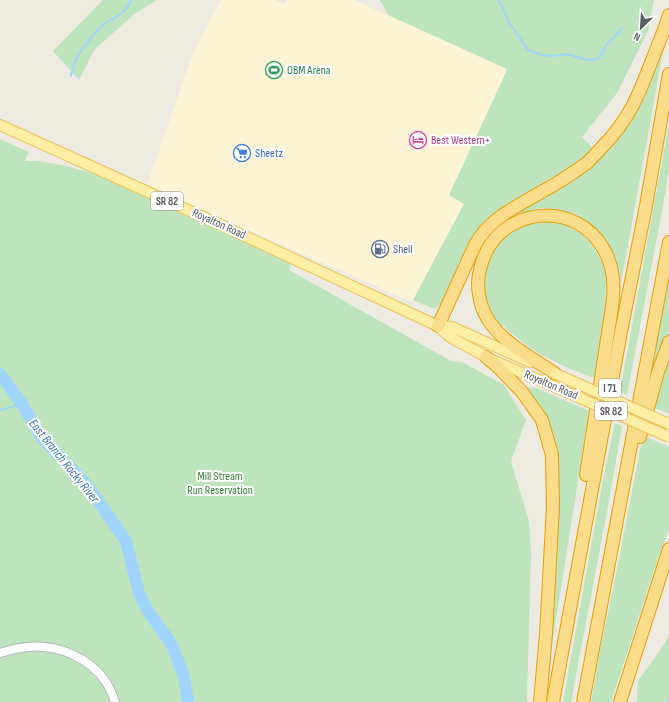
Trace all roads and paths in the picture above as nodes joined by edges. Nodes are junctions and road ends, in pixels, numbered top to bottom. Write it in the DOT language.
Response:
graph roads {
  1 [pos="669,15"];
  2 [pos="669,74"];
  3 [pos="0,125"];
  4 [pos="669,242"];
  5 [pos="438,326"];
  6 [pos="669,342"];
  7 [pos="486,357"];
  8 [pos="556,374"];
  9 [pos="669,424"];
  10 [pos="669,437"];
  11 [pos="588,509"];
  12 [pos="615,527"];
  13 [pos="669,549"];
  14 [pos="0,653"];
  15 [pos="115,702"];
  16 [pos="540,702"];
  17 [pos="553,702"];
  18 [pos="583,702"];
  19 [pos="620,702"];
  1 -- 5 [label="highway"];
  2 -- 11 [label="highway, I 71"];
  3 -- 5 [label="main road, Royalton Road / SR 82"];
  4 -- 12 [label="highway"];
  5 -- 7 [label="main road, Royalton Road / SR 82"];
  5 -- 8 [label="main road, Royalton Road / SR 82"];
  6 -- 12 [label="highway"];
  7 -- 10 [label="main road, Royalton Road / SR 82, bridge"];
  7 -- 16 [label="highway"];
  8 -- 9 [label="main road, Royalton Road / SR 82, bridge"];
  8 -- 11 [label="highway"];
  11 -- 17 [label="highway, I 71"];
  12 -- 18 [label="highway"];
  13 -- 19 [label="highway"];
  14 -- 15 [label="street"];
}
